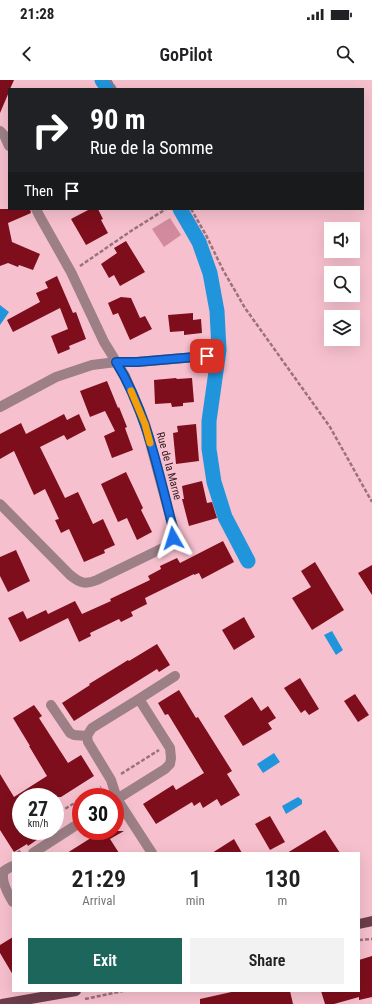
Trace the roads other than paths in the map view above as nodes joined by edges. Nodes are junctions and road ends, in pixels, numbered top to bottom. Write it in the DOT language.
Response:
graph roads {
  1 [pos="0,131"];
  2 [pos="8,144"];
  3 [pos="36,210"];
  4 [pos="207,356"];
  5 [pos="116,362"];
  6 [pos="0,408"];
  7 [pos="0,504"];
  8 [pos="175,676"];
  9 [pos="139,699"];
  10 [pos="51,706"];
  11 [pos="87,736"];
  12 [pos="113,788"];
  13 [pos="124,795"];
  14 [pos="124,812"];
  15 [pos="72,828"];
  16 [pos="34,852"];
  17 [pos="151,852"];
  18 [pos="12,867"];
  19 [pos="12,900"];
  20 [pos="372,921"];
  21 [pos="360,924"];
  22 [pos="62,993"];
  23 [pos="77,996"];
  24 [pos="2,1004"];
  1 -- 2 [label="street"];
  3 -- 5 [label="street, Rue de la Marne"];
  4 -- 5 [label="street"];
  5 -- 6 [label="street"];
  5 -- 7 [label="street, Rue de la Marne"];
  8 -- 9 [label="street"];
  9 -- 11 [label="street"];
  9 -- 13 [label="street"];
  10 -- 11 [label="street"];
  11 -- 12 [label="street"];
  14 -- 17 [label="street"];
  15 -- 16 [label="street"];
  18 -- 19 [label="street"];
  20 -- 21 [label="main road"];
  22 -- 23 [label="main road"];
  22 -- 24 [label="main road"];
}
